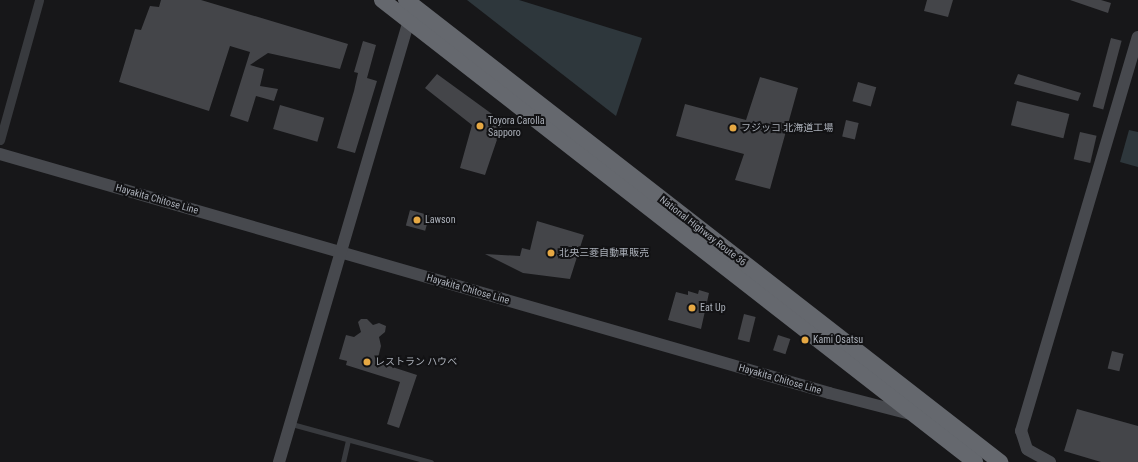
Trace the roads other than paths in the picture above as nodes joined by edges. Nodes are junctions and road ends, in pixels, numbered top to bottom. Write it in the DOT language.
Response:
graph roads {
  1 [pos="39,0"];
  2 [pos="382,0"];
  3 [pos="412,2"];
  4 [pos="409,21"];
  5 [pos="1138,36"];
  6 [pos="0,140"];
  7 [pos="0,154"];
  8 [pos="341,252"];
  9 [pos="914,415"];
  10 [pos="938,415"];
  11 [pos="290,423"];
  12 [pos="348,440"];
  13 [pos="279,462"];
  14 [pos="343,462"];
  15 [pos="431,462"];
  16 [pos="975,462"];
  17 [pos="1000,462"];
  18 [pos="1050,462"];
  1 -- 6 [label="street"];
  2 -- 4 [label="highway, National Highway Route 36"];
  3 -- 4 [label="main road"];
  3 -- 10 [label="highway, National Highway Route 36"];
  4 -- 8 [label="main road"];
  4 -- 9 [label="highway, National Highway Route 36"];
  5 -- 18 [label="main road"];
  7 -- 8 [label="main road, Hayakita Chitose Line"];
  8 -- 9 [label="main road, Hayakita Chitose Line"];
  8 -- 11 [label="main road"];
  9 -- 10 [label="main road, Hayakita Chitose Line"];
  9 -- 16 [label="highway, National Highway Route 36"];
  10 -- 17 [label="highway, National Highway Route 36"];
  11 -- 12 [label="lane"];
  11 -- 13 [label="main road"];
  12 -- 14 [label="lane"];
  12 -- 15 [label="lane"];
}
